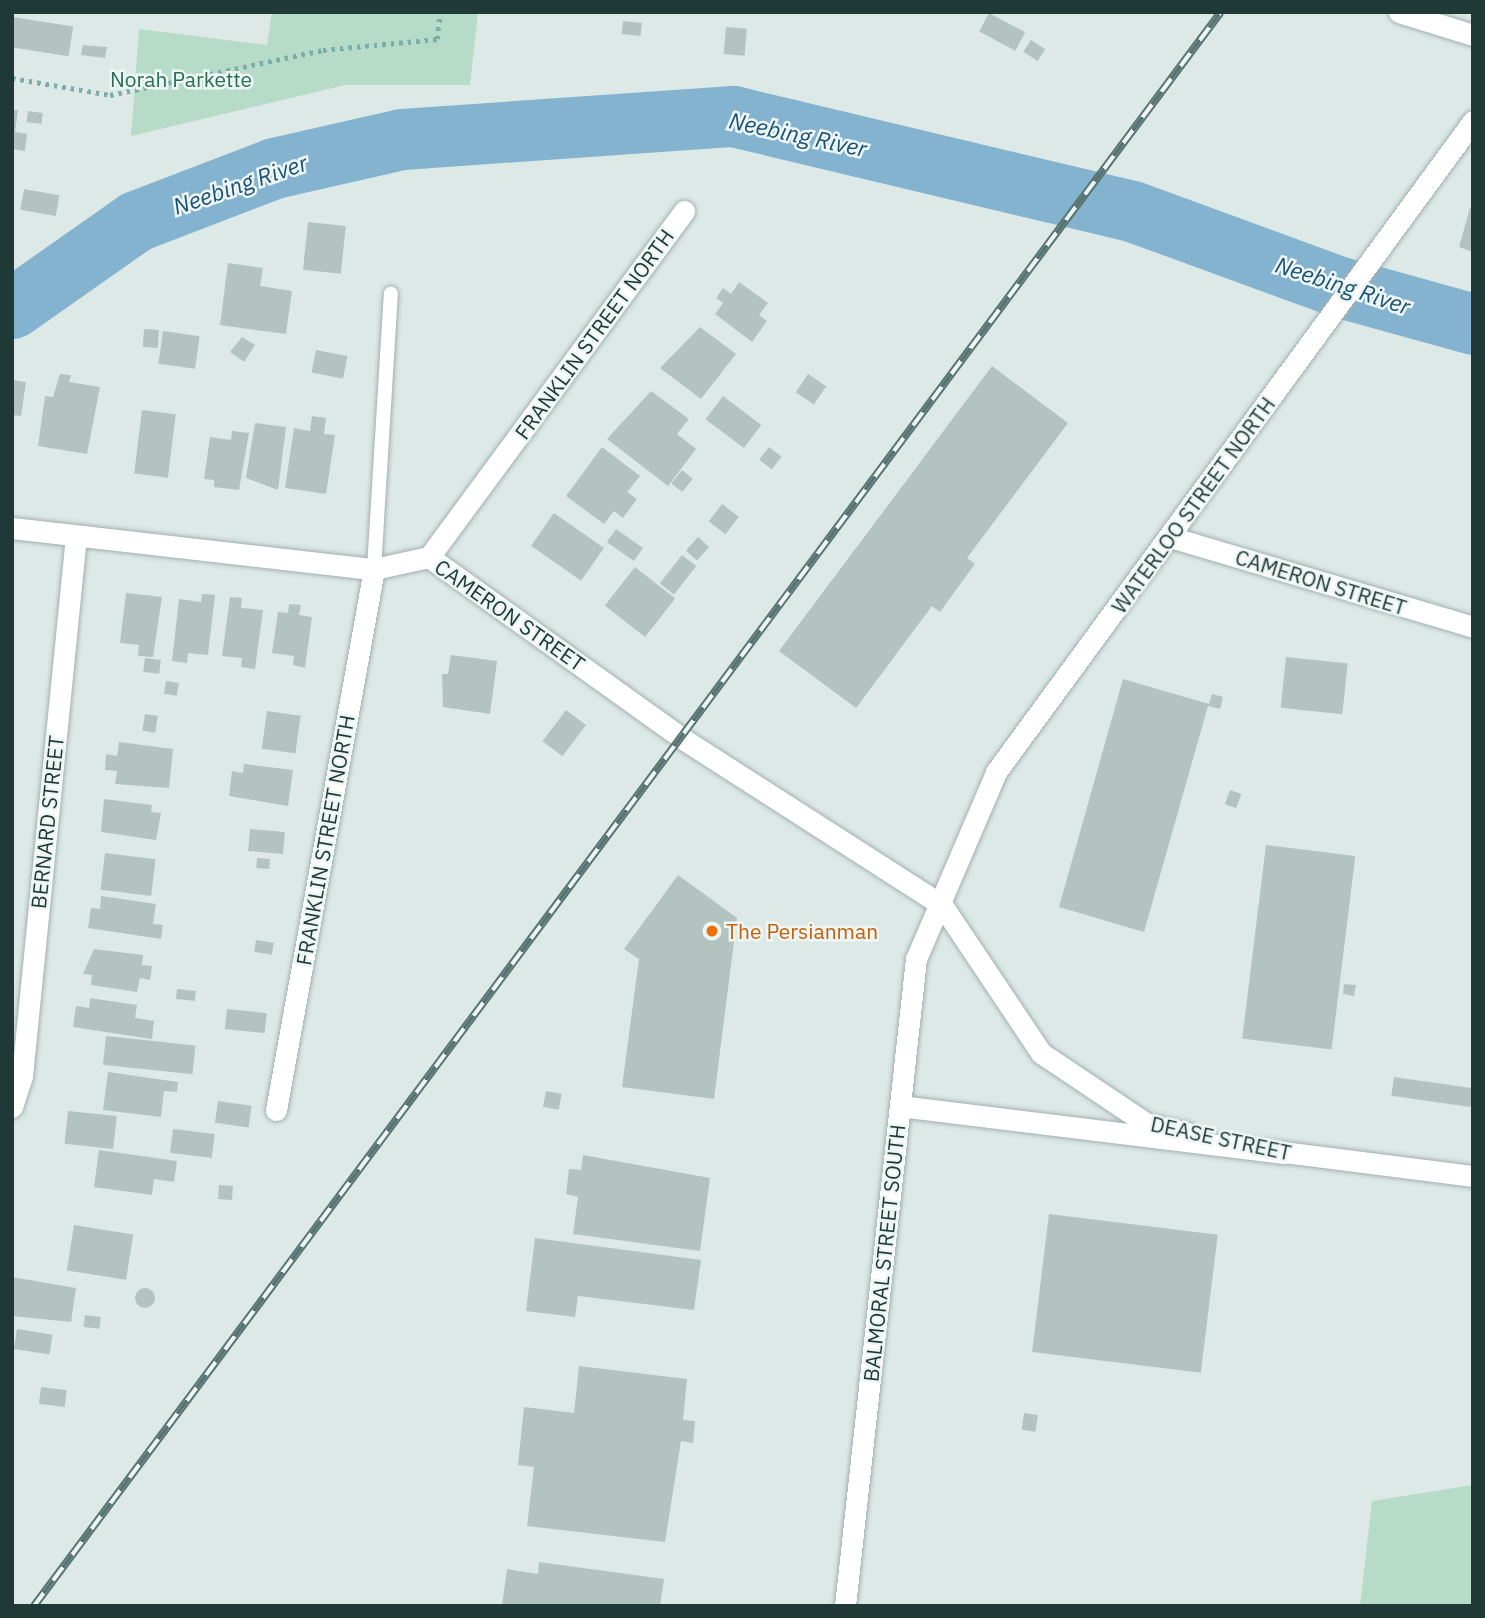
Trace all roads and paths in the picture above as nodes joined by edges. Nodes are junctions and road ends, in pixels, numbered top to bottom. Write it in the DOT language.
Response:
graph roads {
  1 [pos="440,12"];
  2 [pos="1399,12"];
  3 [pos="1473,35"];
  4 [pos="12,78"];
  5 [pos="1473,121"];
  6 [pos="684,211"];
  7 [pos="391,294"];
  8 [pos="12,528"];
  9 [pos="76,536"];
  10 [pos="1170,537"];
  11 [pos="429,557"];
  12 [pos="374,569"];
  13 [pos="1473,627"];
  14 [pos="942,905"];
  15 [pos="900,1106"];
  16 [pos="12,1107"];
  17 [pos="276,1110"];
  18 [pos="1284,1153"];
  19 [pos="1473,1176"];
  20 [pos="845,1606"];
  1 -- 4 [label="path"];
  2 -- 3 [label="street"];
  5 -- 10 [label="street, WATERLOO STREET NORTH"];
  6 -- 11 [label="street, FRANKLIN STREET NORTH"];
  7 -- 12 [label="lane"];
  8 -- 9 [label="street, CAMERON STREET"];
  9 -- 12 [label="street, CAMERON STREET"];
  9 -- 16 [label="street, BERNARD STREET"];
  10 -- 13 [label="street, CAMERON STREET"];
  10 -- 14 [label="street, WATERLOO STREET NORTH"];
  11 -- 12 [label="street, CAMERON STREET"];
  11 -- 14 [label="street, CAMERON STREET"];
  12 -- 17 [label="street, FRANKLIN STREET NORTH"];
  14 -- 15 [label="street, BALMORAL STREET SOUTH"];
  14 -- 18 [label="street, DEASE STREET"];
  15 -- 18 [label="street"];
  15 -- 20 [label="street, BALMORAL STREET SOUTH"];
  18 -- 19 [label="street, DEASE STREET"];
}
